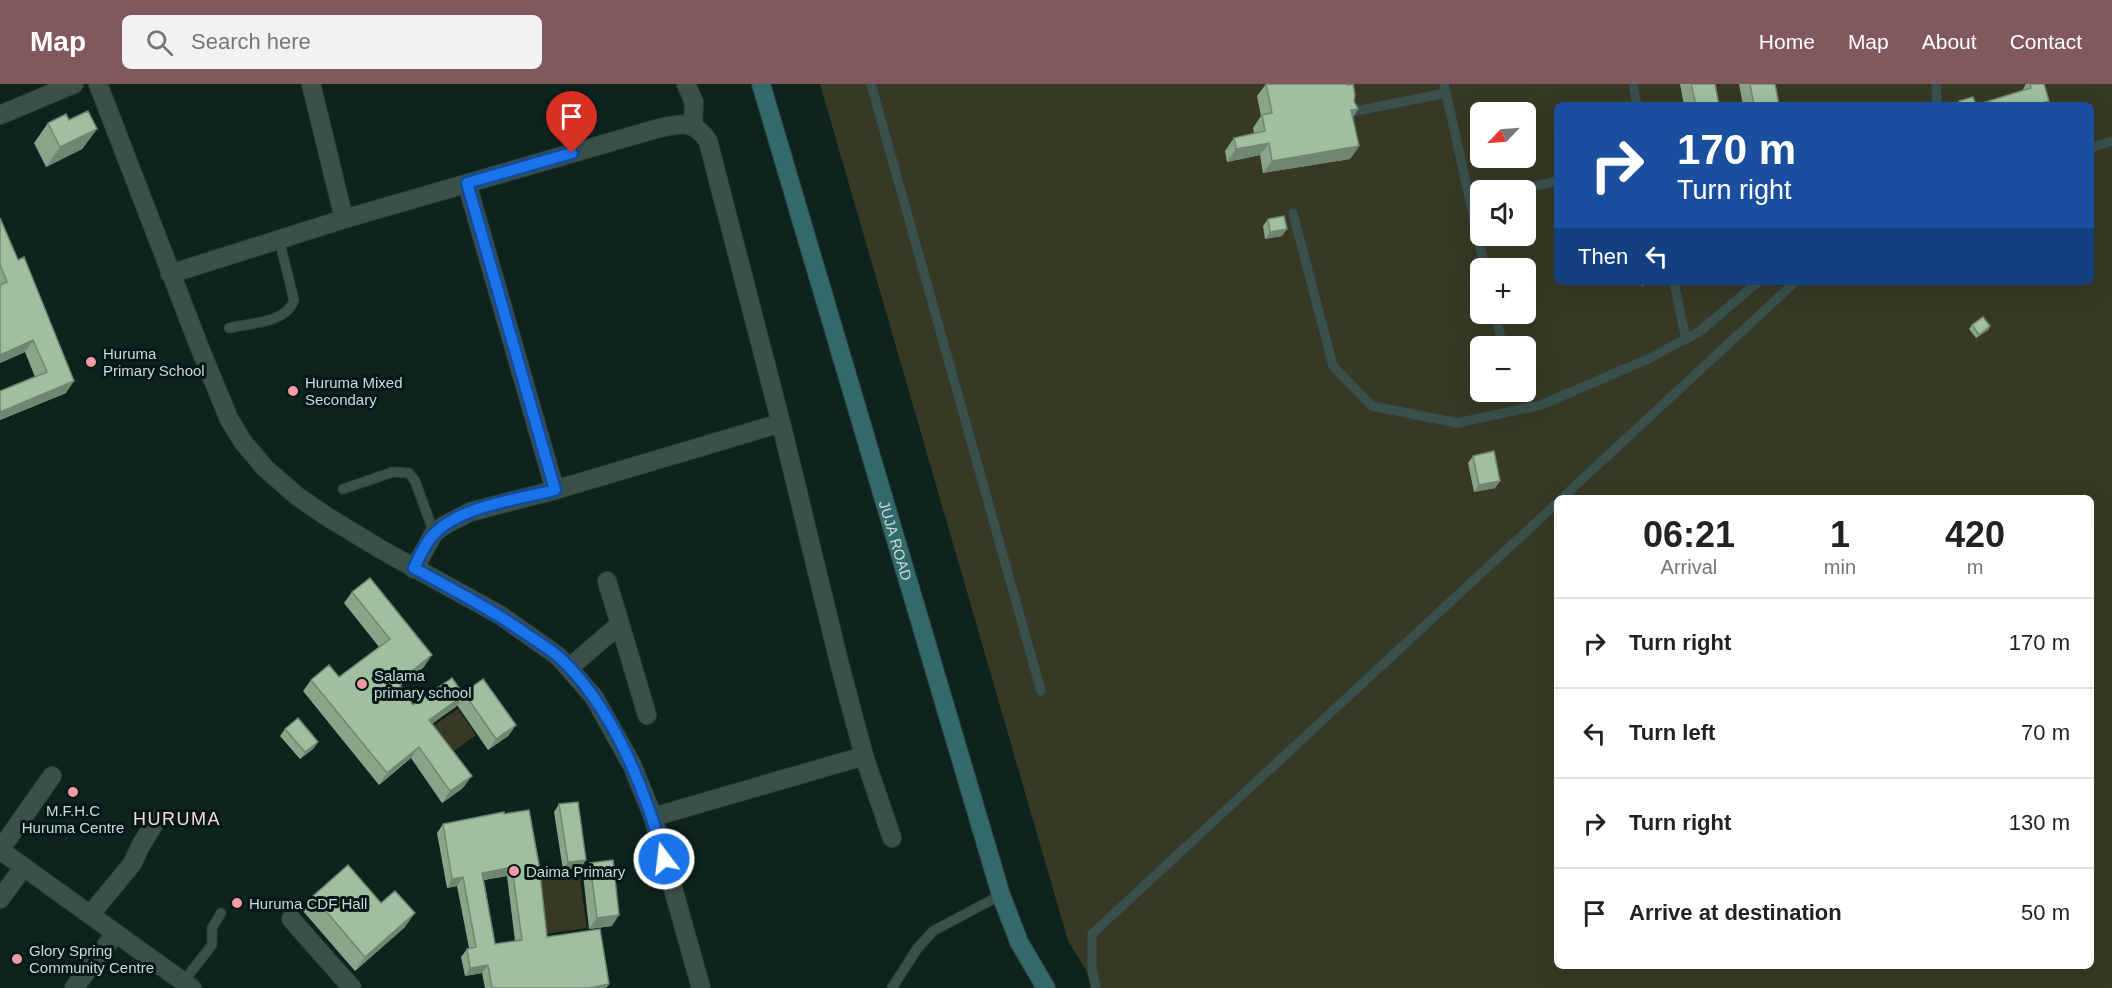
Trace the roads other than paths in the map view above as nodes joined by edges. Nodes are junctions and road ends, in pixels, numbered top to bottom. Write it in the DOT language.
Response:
graph roads {
  1 [pos="74,84"];
  2 [pos="98,84"];
  3 [pos="311,84"];
  4 [pos="686,84"];
  5 [pos="761,84"];
  6 [pos="871,84"];
  7 [pos="1633,84"];
  8 [pos="1936,84"];
  9 [pos="1445,88"];
  10 [pos="1636,102"];
  11 [pos="1937,102"];
  12 [pos="1351,112"];
  13 [pos="0,115"];
  14 [pos="693,125"];
  15 [pos="2112,141"];
  16 [pos="2094,147"];
  17 [pos="1554,182"];
  18 [pos="467,183"];
  19 [pos="1536,186"];
  20 [pos="1470,202"];
  21 [pos="1293,213"];
  22 [pos="344,219"];
  23 [pos="279,239"];
  24 [pos="170,274"];
  25 [pos="1675,285"];
  26 [pos="1754,285"];
  27 [pos="1792,285"];
  28 [pos="229,328"];
  29 [pos="1686,339"];
  30 [pos="781,423"];
  31 [pos="343,489"];
  32 [pos="555,490"];
  33 [pos="1565,495"];
  34 [pos="1554,506"];
  35 [pos="434,533"];
  36 [pos="414,568"];
  37 [pos="607,581"];
  38 [pos="620,624"];
  39 [pos="569,668"];
  40 [pos="1041,691"];
  41 [pos="647,715"];
  42 [pos="864,756"];
  43 [pos="52,776"];
  44 [pos="653,817"];
  45 [pos="157,819"];
  46 [pos="892,838"];
  47 [pos="0,850"];
  48 [pos="23,868"];
  49 [pos="1001,895"];
  50 [pos="0,898"];
  51 [pos="221,913"];
  52 [pos="90,915"];
  53 [pos="291,919"];
  54 [pos="115,934"];
  55 [pos="187,985"];
  56 [pos="74,988"];
  57 [pos="352,988"];
  58 [pos="701,988"];
  59 [pos="892,988"];
  60 [pos="1046,988"];
  61 [pos="1096,988"];
  1 -- 13 [label="street"];
  2 -- 24 [label="street"];
  3 -- 22 [label="street"];
  4 -- 14 [label="street"];
  5 -- 49 [label="main road, JUJA ROAD"];
  6 -- 40 [label="lane"];
  7 -- 10 [label="lane"];
  8 -- 11 [label="lane"];
  9 -- 12 [label="lane"];
  9 -- 20 [label="lane"];
  14 -- 18 [label="street"];
  14 -- 30 [label="street"];
  15 -- 16 [label="lane"];
  17 -- 19 [label="lane"];
  18 -- 22 [label="street"];
  18 -- 32 [label="street"];
  21 -- 29 [label="lane"];
  22 -- 23 [label="street"];
  23 -- 24 [label="street"];
  23 -- 28 [label="lane"];
  24 -- 36 [label="street"];
  25 -- 29 [label="lane"];
  26 -- 29 [label="lane"];
  27 -- 33 [label="lane"];
  30 -- 32 [label="street"];
  30 -- 42 [label="street"];
  31 -- 35 [label="lane"];
  32 -- 35 [label="street"];
  34 -- 61 [label="lane"];
  35 -- 36 [label="street"];
  36 -- 39 [label="street"];
  37 -- 38 [label="street"];
  38 -- 39 [label="street"];
  38 -- 41 [label="street"];
  39 -- 44 [label="street"];
  42 -- 44 [label="street"];
  42 -- 46 [label="street"];
  43 -- 47 [label="street"];
  44 -- 58 [label="street"];
  45 -- 52 [label="street"];
  47 -- 48 [label="street"];
  48 -- 50 [label="street"];
  48 -- 52 [label="street"];
  49 -- 59 [label="lane"];
  49 -- 60 [label="main road, JUJA ROAD"];
  51 -- 55 [label="lane"];
  52 -- 54 [label="street"];
  53 -- 57 [label="street"];
  54 -- 55 [label="street"];
  54 -- 56 [label="street"];
}
